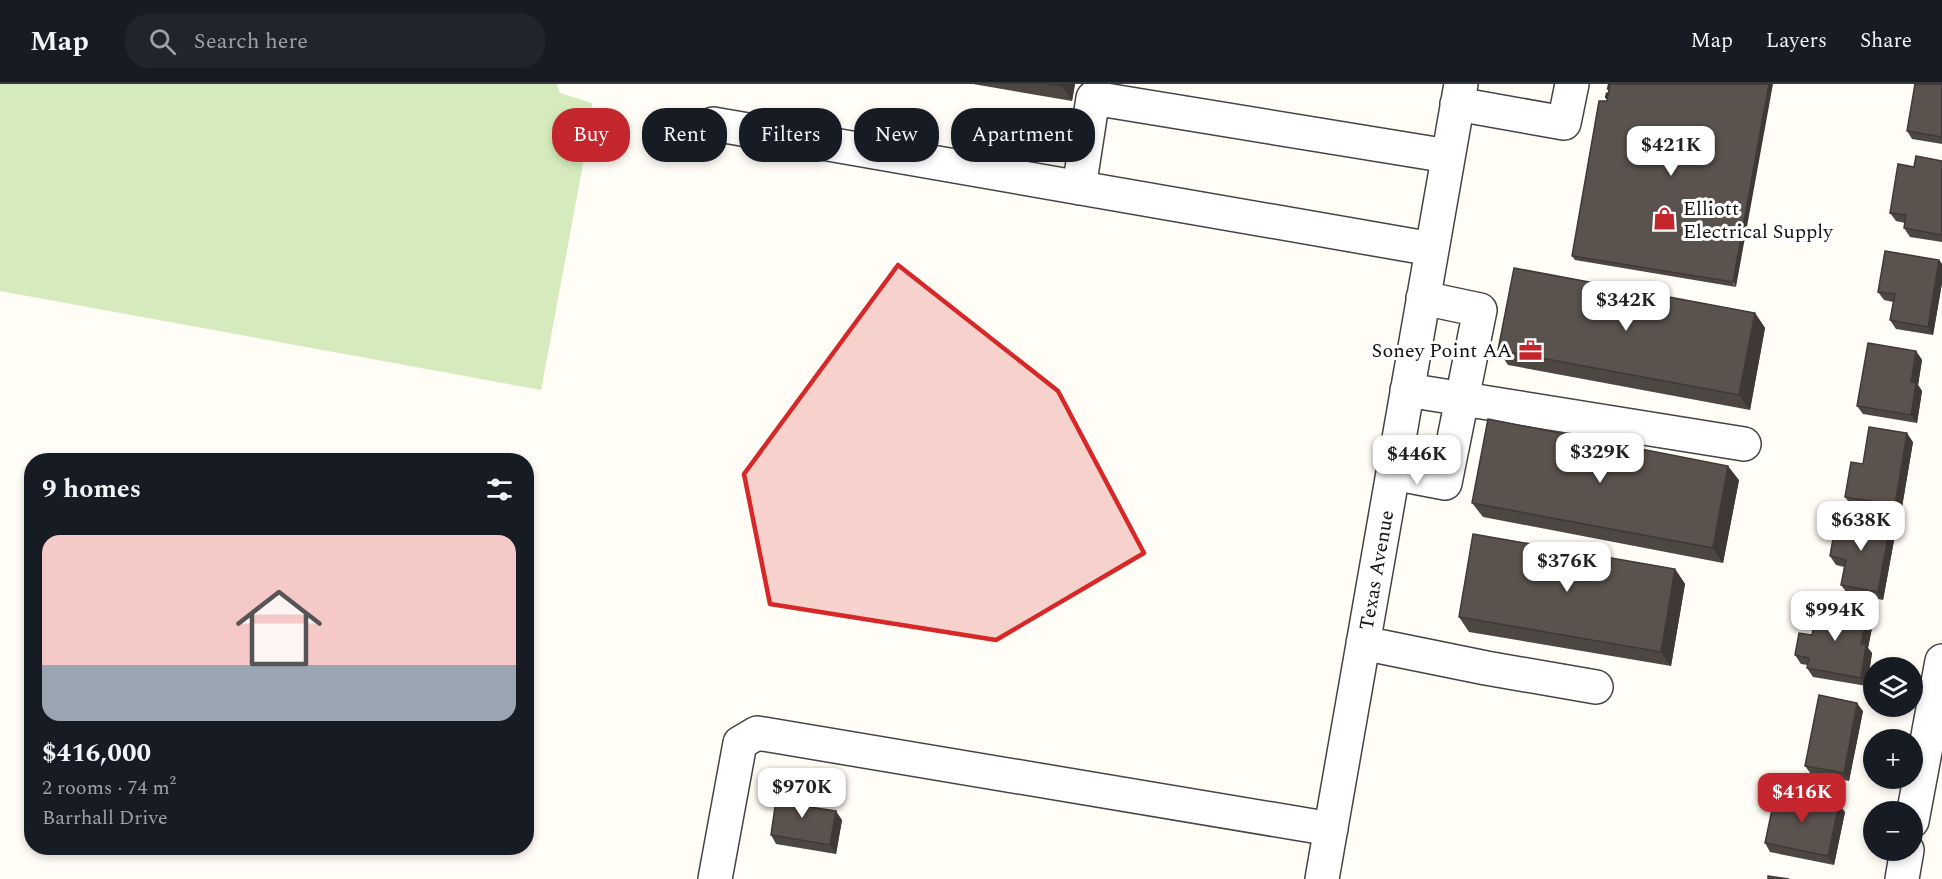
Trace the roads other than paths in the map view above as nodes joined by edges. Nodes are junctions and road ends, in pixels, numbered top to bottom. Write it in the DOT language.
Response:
graph roads {
  1 [pos="1572,84"];
  2 [pos="1459,94"];
  3 [pos="727,126"];
  4 [pos="1448,156"];
  5 [pos="1079,188"];
  6 [pos="1432,249"];
  7 [pos="1423,298"];
  8 [pos="1407,390"];
  9 [pos="1462,399"];
  10 [pos="1744,444"];
  11 [pos="1393,473"];
  12 [pos="1363,643"];
  13 [pos="1942,661"];
  14 [pos="1596,687"];
  15 [pos="1916,801"];
  16 [pos="1331,829"];
  17 [pos="1905,861"];
  18 [pos="715,879"];
  19 [pos="1322,879"];
  20 [pos="1902,879"];
  1 -- 2 [label="street"];
  2 -- 4 [label="street, Texas Avenue"];
  3 -- 5 [label="street"];
  4 -- 5 [label="street"];
  4 -- 6 [label="street, Texas Avenue"];
  5 -- 6 [label="street"];
  6 -- 7 [label="street, Texas Avenue"];
  7 -- 8 [label="street, Texas Avenue"];
  7 -- 9 [label="street"];
  8 -- 9 [label="street"];
  8 -- 11 [label="street, Texas Avenue"];
  9 -- 10 [label="street"];
  9 -- 11 [label="street"];
  11 -- 12 [label="street, Texas Avenue"];
  12 -- 14 [label="street"];
  12 -- 16 [label="street, Texas Avenue"];
  13 -- 15 [label="street"];
  16 -- 18 [label="street"];
  16 -- 19 [label="street, Texas Avenue"];
  17 -- 20 [label="street"];
}
